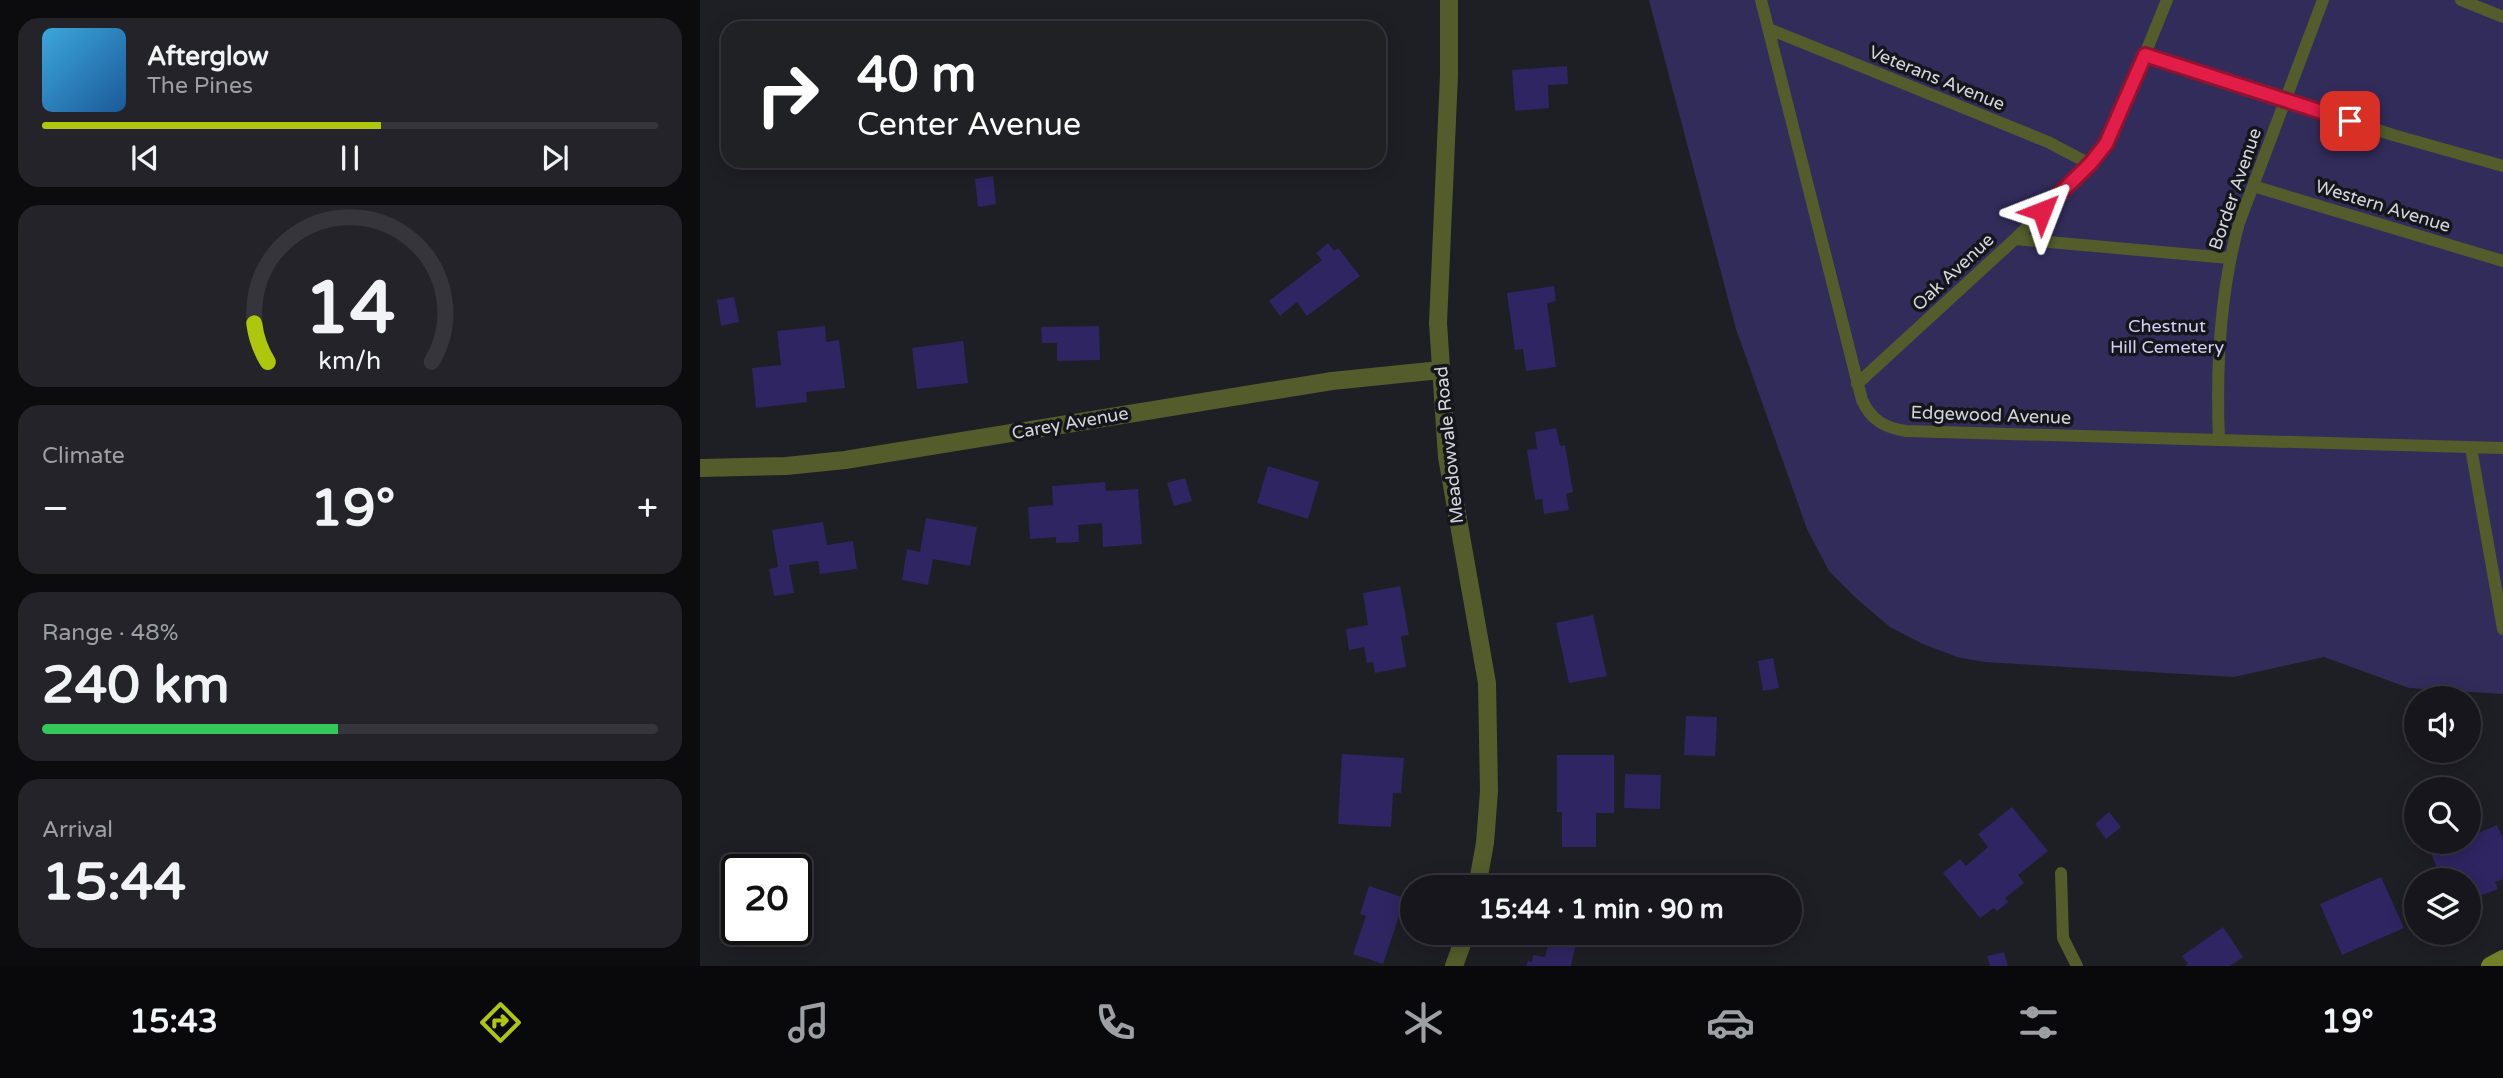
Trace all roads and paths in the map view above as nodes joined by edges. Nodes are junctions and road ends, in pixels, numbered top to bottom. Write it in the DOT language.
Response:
graph roads {
  1 [pos="1449,0"];
  2 [pos="1761,0"];
  3 [pos="2167,0"];
  4 [pos="2323,0"];
  5 [pos="2461,0"];
  6 [pos="2503,16"];
  7 [pos="1769,29"];
  8 [pos="2145,55"];
  9 [pos="2284,100"];
  10 [pos="2090,164"];
  11 [pos="2503,166"];
  12 [pos="2253,186"];
  13 [pos="2015,239"];
  14 [pos="2229,258"];
  15 [pos="2503,261"];
  16 [pos="1440,370"];
  17 [pos="1857,384"];
  18 [pos="2219,439"];
  19 [pos="2471,448"];
  20 [pos="2503,448"];
  21 [pos="700,468"];
  22 [pos="2503,629"];
  23 [pos="2061,873"];
  24 [pos="1479,875"];
  25 [pos="1462,945"];
  26 [pos="2503,959"];
  27 [pos="1454,966"];
  28 [pos="2077,966"];
  29 [pos="2490,966"];
  1 -- 16 [label="street, Meadowvale Road"];
  2 -- 7 [label="lane, Edgewood Avenue"];
  3 -- 8 [label="lane, Oak Avenue"];
  4 -- 9 [label="lane, Border Avenue"];
  5 -- 6 [label="lane"];
  7 -- 10 [label="lane, Veterans Avenue"];
  7 -- 17 [label="lane, Edgewood Avenue"];
  8 -- 9 [label="lane"];
  8 -- 10 [label="lane, Oak Avenue"];
  9 -- 11 [label="lane"];
  9 -- 12 [label="lane, Border Avenue"];
  10 -- 13 [label="lane, Oak Avenue"];
  12 -- 14 [label="lane, Border Avenue"];
  12 -- 15 [label="lane, Western Avenue"];
  13 -- 14 [label="lane"];
  13 -- 17 [label="lane, Oak Avenue"];
  14 -- 18 [label="lane, Border Avenue"];
  16 -- 21 [label="street, Carey Avenue"];
  16 -- 24 [label="street, Meadowvale Road"];
  17 -- 18 [label="lane, Edgewood Avenue"];
  18 -- 19 [label="lane, Edgewood Avenue"];
  19 -- 20 [label="lane, Edgewood Avenue"];
  19 -- 22 [label="lane"];
  23 -- 28 [label="lane"];
  25 -- 27 [label="street"];
  26 -- 29 [label="main road"];
}
